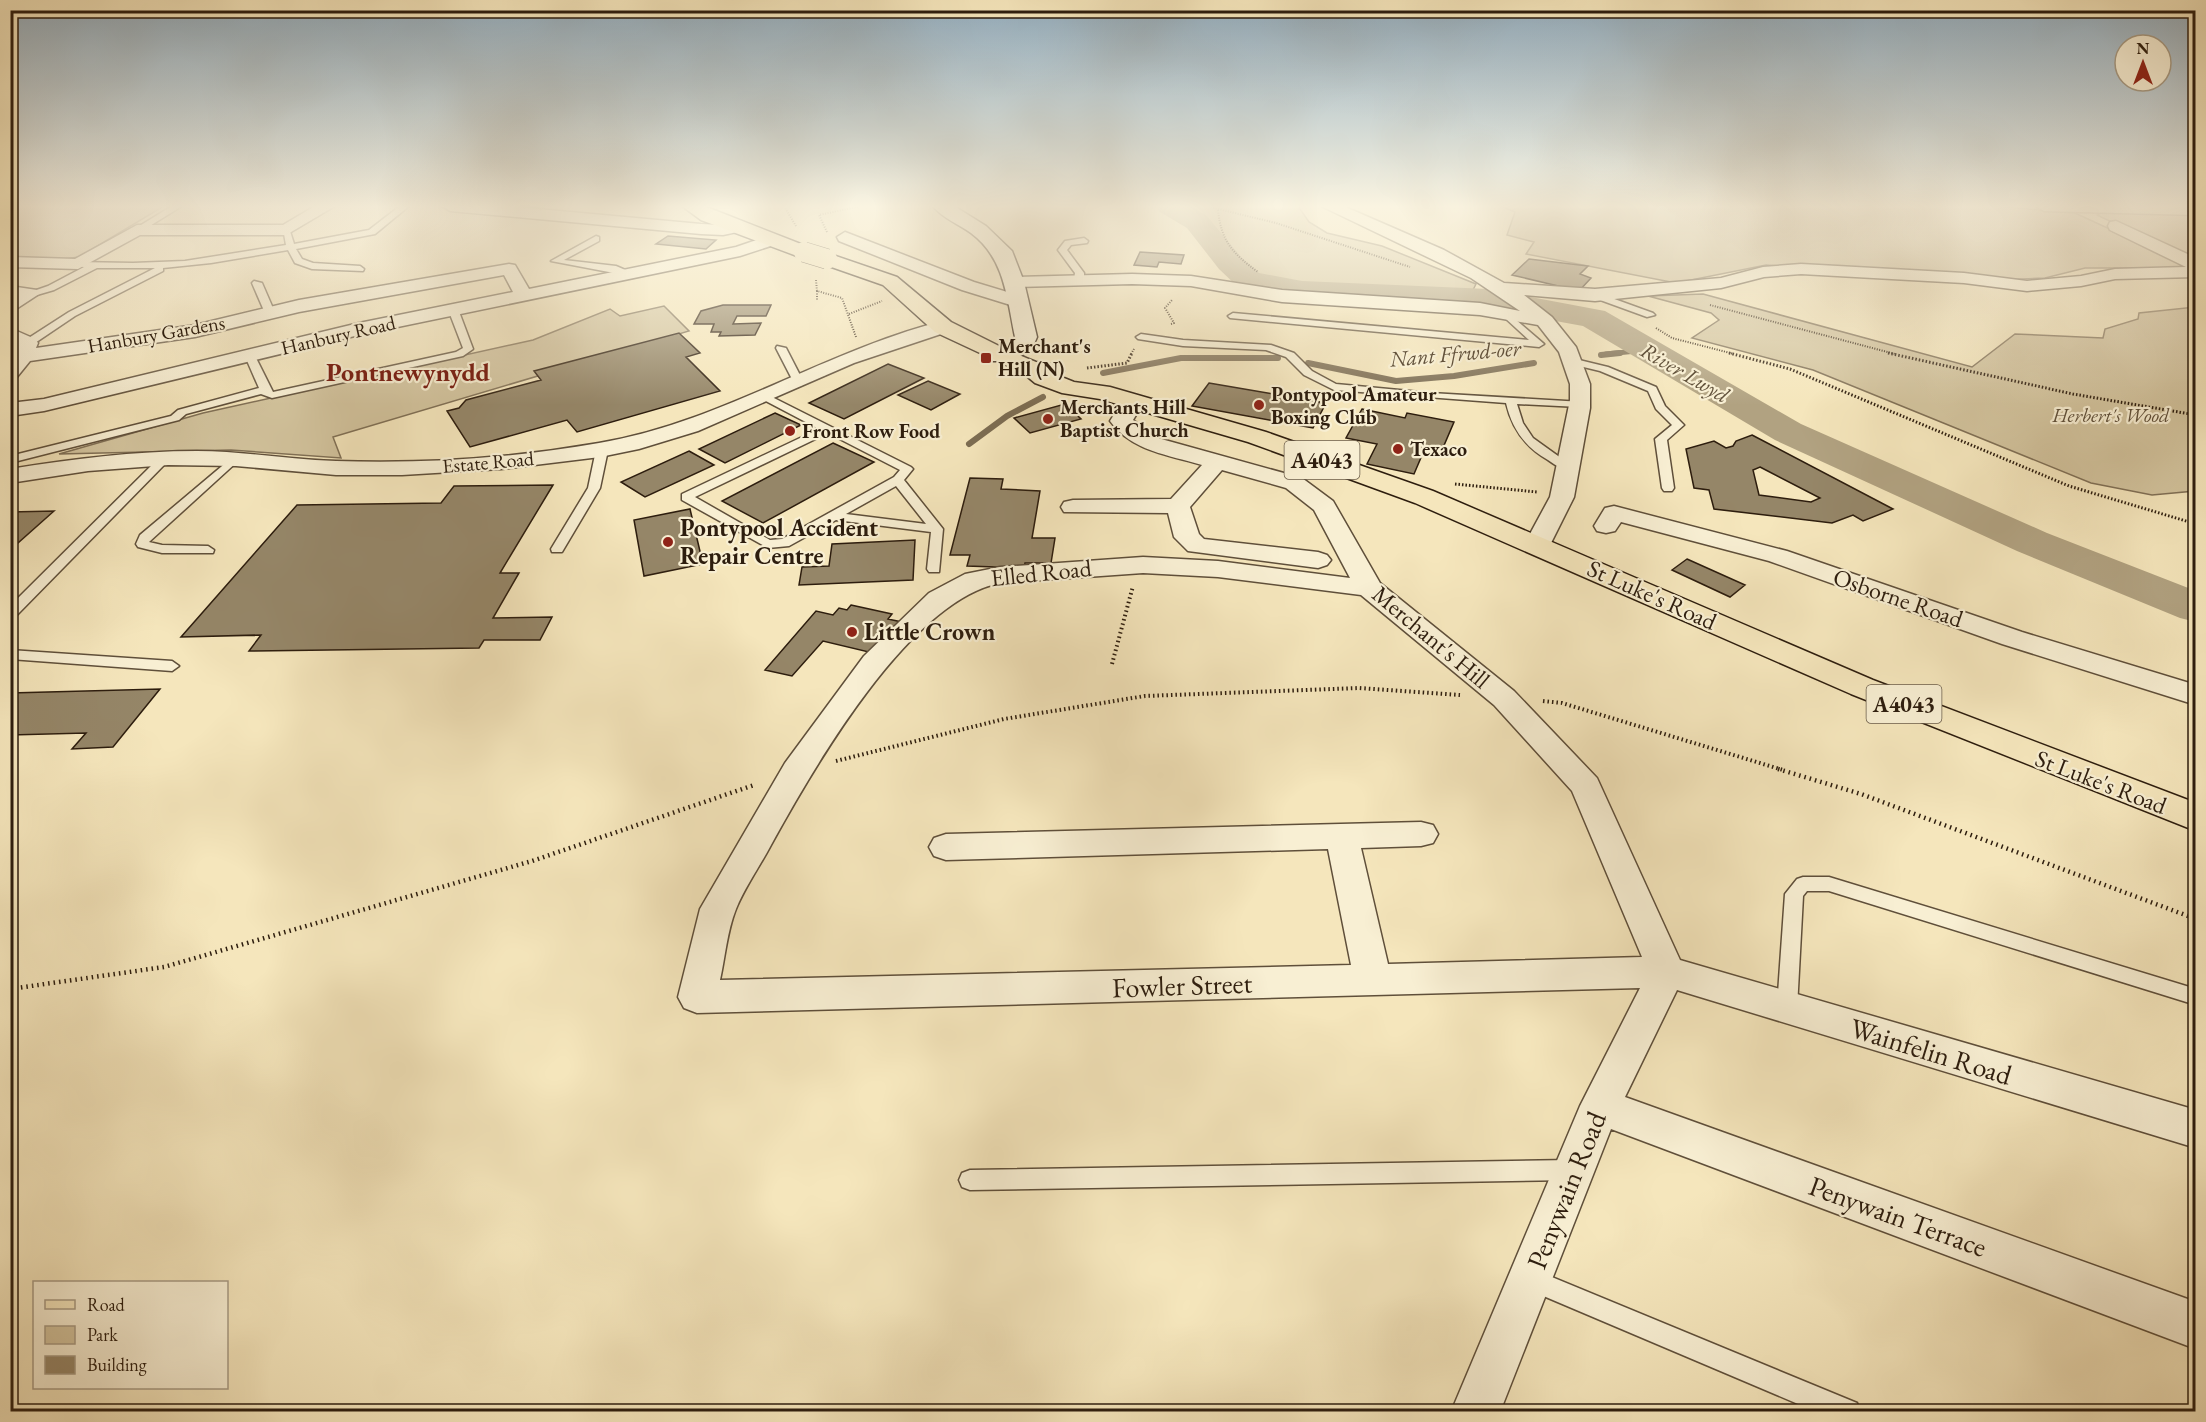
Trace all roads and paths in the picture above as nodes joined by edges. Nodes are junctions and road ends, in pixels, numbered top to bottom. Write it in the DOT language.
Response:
graph roads {
  1 [pos="76,272"];
  2 [pos="154,272"];
  3 [pos="491,272"];
  4 [pos="511,272"];
  5 [pos="619,272"];
  6 [pos="821,272"];
  7 [pos="848,272"];
  8 [pos="933,272"];
  9 [pos="1009,272"];
  10 [pos="1079,272"];
  11 [pos="1259,272"];
  12 [pos="1468,272"];
  13 [pos="1762,272"];
  14 [pos="1862,272"];
  15 [pos="2181,272"];
  16 [pos="1264,276"];
  17 [pos="1079,280"];
  18 [pos="257,283"];
  19 [pos="10,291"];
  20 [pos="817,291"];
  21 [pos="1507,291"];
  22 [pos="904,292"];
  23 [pos="1016,292"];
  24 [pos="30,294"];
  25 [pos="523,294"];
  26 [pos="1595,295"];
  27 [pos="817,301"];
  28 [pos="1706,304"];
  29 [pos="10,307"];
  30 [pos="453,309"];
  31 [pos="270,313"];
  32 [pos="849,315"];
  33 [pos="1650,315"];
  34 [pos="1233,316"];
  35 [pos="1508,316"];
  36 [pos="1539,316"];
  37 [pos="943,327"];
  38 [pos="1654,327"];
  39 [pos="1142,337"];
  40 [pos="18,345"];
  41 [pos="781,348"];
  42 [pos="250,356"];
  43 [pos="1001,356"];
  44 [pos="1575,362"];
  45 [pos="837,363"];
  46 [pos="10,373"];
  47 [pos="798,381"];
  48 [pos="265,390"];
  49 [pos="766,397"];
  50 [pos="1510,399"];
  51 [pos="1133,402"];
  52 [pos="1579,404"];
  53 [pos="10,410"];
  54 [pos="2196,415"];
  55 [pos="827,429"];
  56 [pos="602,450"];
  57 [pos="234,459"];
  58 [pos="10,460"];
  59 [pos="163,460"];
  60 [pos="1217,462"];
  61 [pos="1566,466"];
  62 [pos="10,476"];
  63 [pos="898,480"];
  64 [pos="1668,488"];
  65 [pos="1178,506"];
  66 [pos="1073,507"];
  67 [pos="835,516"];
  68 [pos="2196,524"];
  69 [pos="1606,526"];
  70 [pos="937,529"];
  71 [pos="1537,545"];
  72 [pos="557,549"];
  73 [pos="208,550"];
  74 [pos="1318,560"];
  75 [pos="1138,565"];
  76 [pos="934,569"];
  77 [pos="1369,588"];
  78 [pos="10,614"];
  79 [pos="10,654"];
  80 [pos="1112,664"];
  81 [pos="172,666"];
  82 [pos="2196,695"];
  83 [pos="1504,698"];
  84 [pos="796,771"];
  85 [pos="2196,818"];
  86 [pos="1420,834"];
  87 [pos="1342,837"];
  88 [pos="946,847"];
  89 [pos="2196,919"];
  90 [pos="1667,972"];
  91 [pos="1373,980"];
  92 [pos="10,989"];
  93 [pos="2196,997"];
  94 [pos="697,998"];
  95 [pos="1787,1008"];
  96 [pos="1600,1106"];
  97 [pos="2196,1130"];
  98 [pos="1574,1170"];
  99 [pos="970,1180"];
  100 [pos="1530,1279"];
  101 [pos="2196,1326"];
  102 [pos="1475,1412"];
  103 [pos="1848,1412"];
  1 -- 24 [label="lane"];
  2 -- 40 [label="lane"];
  3 -- 31 [label="street, Hanbury Gardens"];
  4 -- 25 [label="street, Hanbury Gardens"];
  5 -- 25 [label="street, Hanbury Road"];
  6 -- 20 [label="path"];
  7 -- 22 [label="main road, St Luke's Road / A4043"];
  8 -- 23 [label="street"];
  9 -- 23 [label="main road"];
  10 -- 17 [label="lane"];
  11 -- 16 [label="path"];
  12 -- 21 [label="street"];
  13 -- 26 [label="street"];
  14 -- 15 [label="street"];
  17 -- 23 [label="street"];
  17 -- 35 [label="street"];
  18 -- 31 [label="lane"];
  19 -- 24 [label="street"];
  20 -- 27 [label="path"];
  20 -- 32 [label="path"];
  21 -- 26 [label="street"];
  21 -- 36 [label="street"];
  22 -- 32 [label="path"];
  22 -- 37 [label="main road, St Luke's Road / A4043"];
  23 -- 43 [label="main road"];
  24 -- 29 [label="street"];
  25 -- 30 [label="street, Hanbury Road"];
  26 -- 33 [label="lane"];
  28 -- 54 [label="path"];
  30 -- 42 [label="street, Hanbury Road"];
  30 -- 48 [label="lane"];
  31 -- 40 [label="street, Hanbury Gardens"];
  32 -- 45 [label="path"];
  34 -- 35 [label="lane"];
  35 -- 36 [label="street"];
  36 -- 44 [label="street"];
  37 -- 43 [label="main road, St Luke's Road / A4043"];
  37 -- 45 [label="street, Estate Road"];
  38 -- 68 [label="path"];
  39 -- 50 [label="lane"];
  40 -- 46 [label="street"];
  41 -- 47 [label="lane"];
  42 -- 48 [label="lane"];
  42 -- 53 [label="street, Hanbury Road"];
  43 -- 51 [label="main road, St Luke's Road / A4043"];
  44 -- 52 [label="street"];
  44 -- 64 [label="lane"];
  45 -- 47 [label="street, Estate Road"];
  47 -- 49 [label="street, Estate Road"];
  48 -- 58 [label="lane"];
  49 -- 55 [label="lane"];
  49 -- 56 [label="street, Estate Road"];
  50 -- 52 [label="lane"];
  50 -- 61 [label="lane"];
  51 -- 60 [label="street, Merchant's Hill"];
  51 -- 71 [label="main road, St Luke's Road / A4043"];
  52 -- 61 [label="street"];
  55 -- 63 [label="lane"];
  55 -- 67 [label="lane"];
  56 -- 57 [label="street, Estate Road"];
  56 -- 72 [label="lane"];
  57 -- 59 [label="street, Estate Road"];
  57 -- 73 [label="lane"];
  59 -- 62 [label="street, Estate Road"];
  59 -- 78 [label="lane"];
  60 -- 65 [label="street"];
  60 -- 77 [label="street, Merchant's Hill"];
  61 -- 71 [label="street"];
  63 -- 67 [label="lane"];
  63 -- 70 [label="lane"];
  65 -- 66 [label="street"];
  65 -- 74 [label="street"];
  67 -- 70 [label="lane"];
  69 -- 82 [label="street, Osborne Road"];
  70 -- 76 [label="lane"];
  71 -- 85 [label="main road, St Luke's Road / A4043"];
  75 -- 77 [label="street, Elled Road"];
  75 -- 80 [label="path"];
  75 -- 84 [label="street, Elled Road"];
  77 -- 83 [label="street, Merchant's Hill"];
  79 -- 81 [label="lane"];
  83 -- 84 [label="path"];
  83 -- 89 [label="path"];
  83 -- 90 [label="street, Merchant's Hill"];
  84 -- 92 [label="path"];
  84 -- 94 [label="street, Elled Road"];
  86 -- 87 [label="street"];
  87 -- 88 [label="street"];
  87 -- 91 [label="street"];
  90 -- 91 [label="street, Fowler Street"];
  90 -- 95 [label="street, Wainfelin Road"];
  90 -- 96 [label="street, Penywain Road"];
  91 -- 94 [label="street, Fowler Street"];
  93 -- 95 [label="lane"];
  95 -- 97 [label="street, Wainfelin Road"];
  96 -- 98 [label="street, Penywain Road"];
  96 -- 101 [label="street, Penywain Terrace"];
  98 -- 99 [label="lane"];
  98 -- 100 [label="street, Penywain Road"];
  100 -- 102 [label="street, Penywain Road"];
  100 -- 103 [label="lane"];
}
